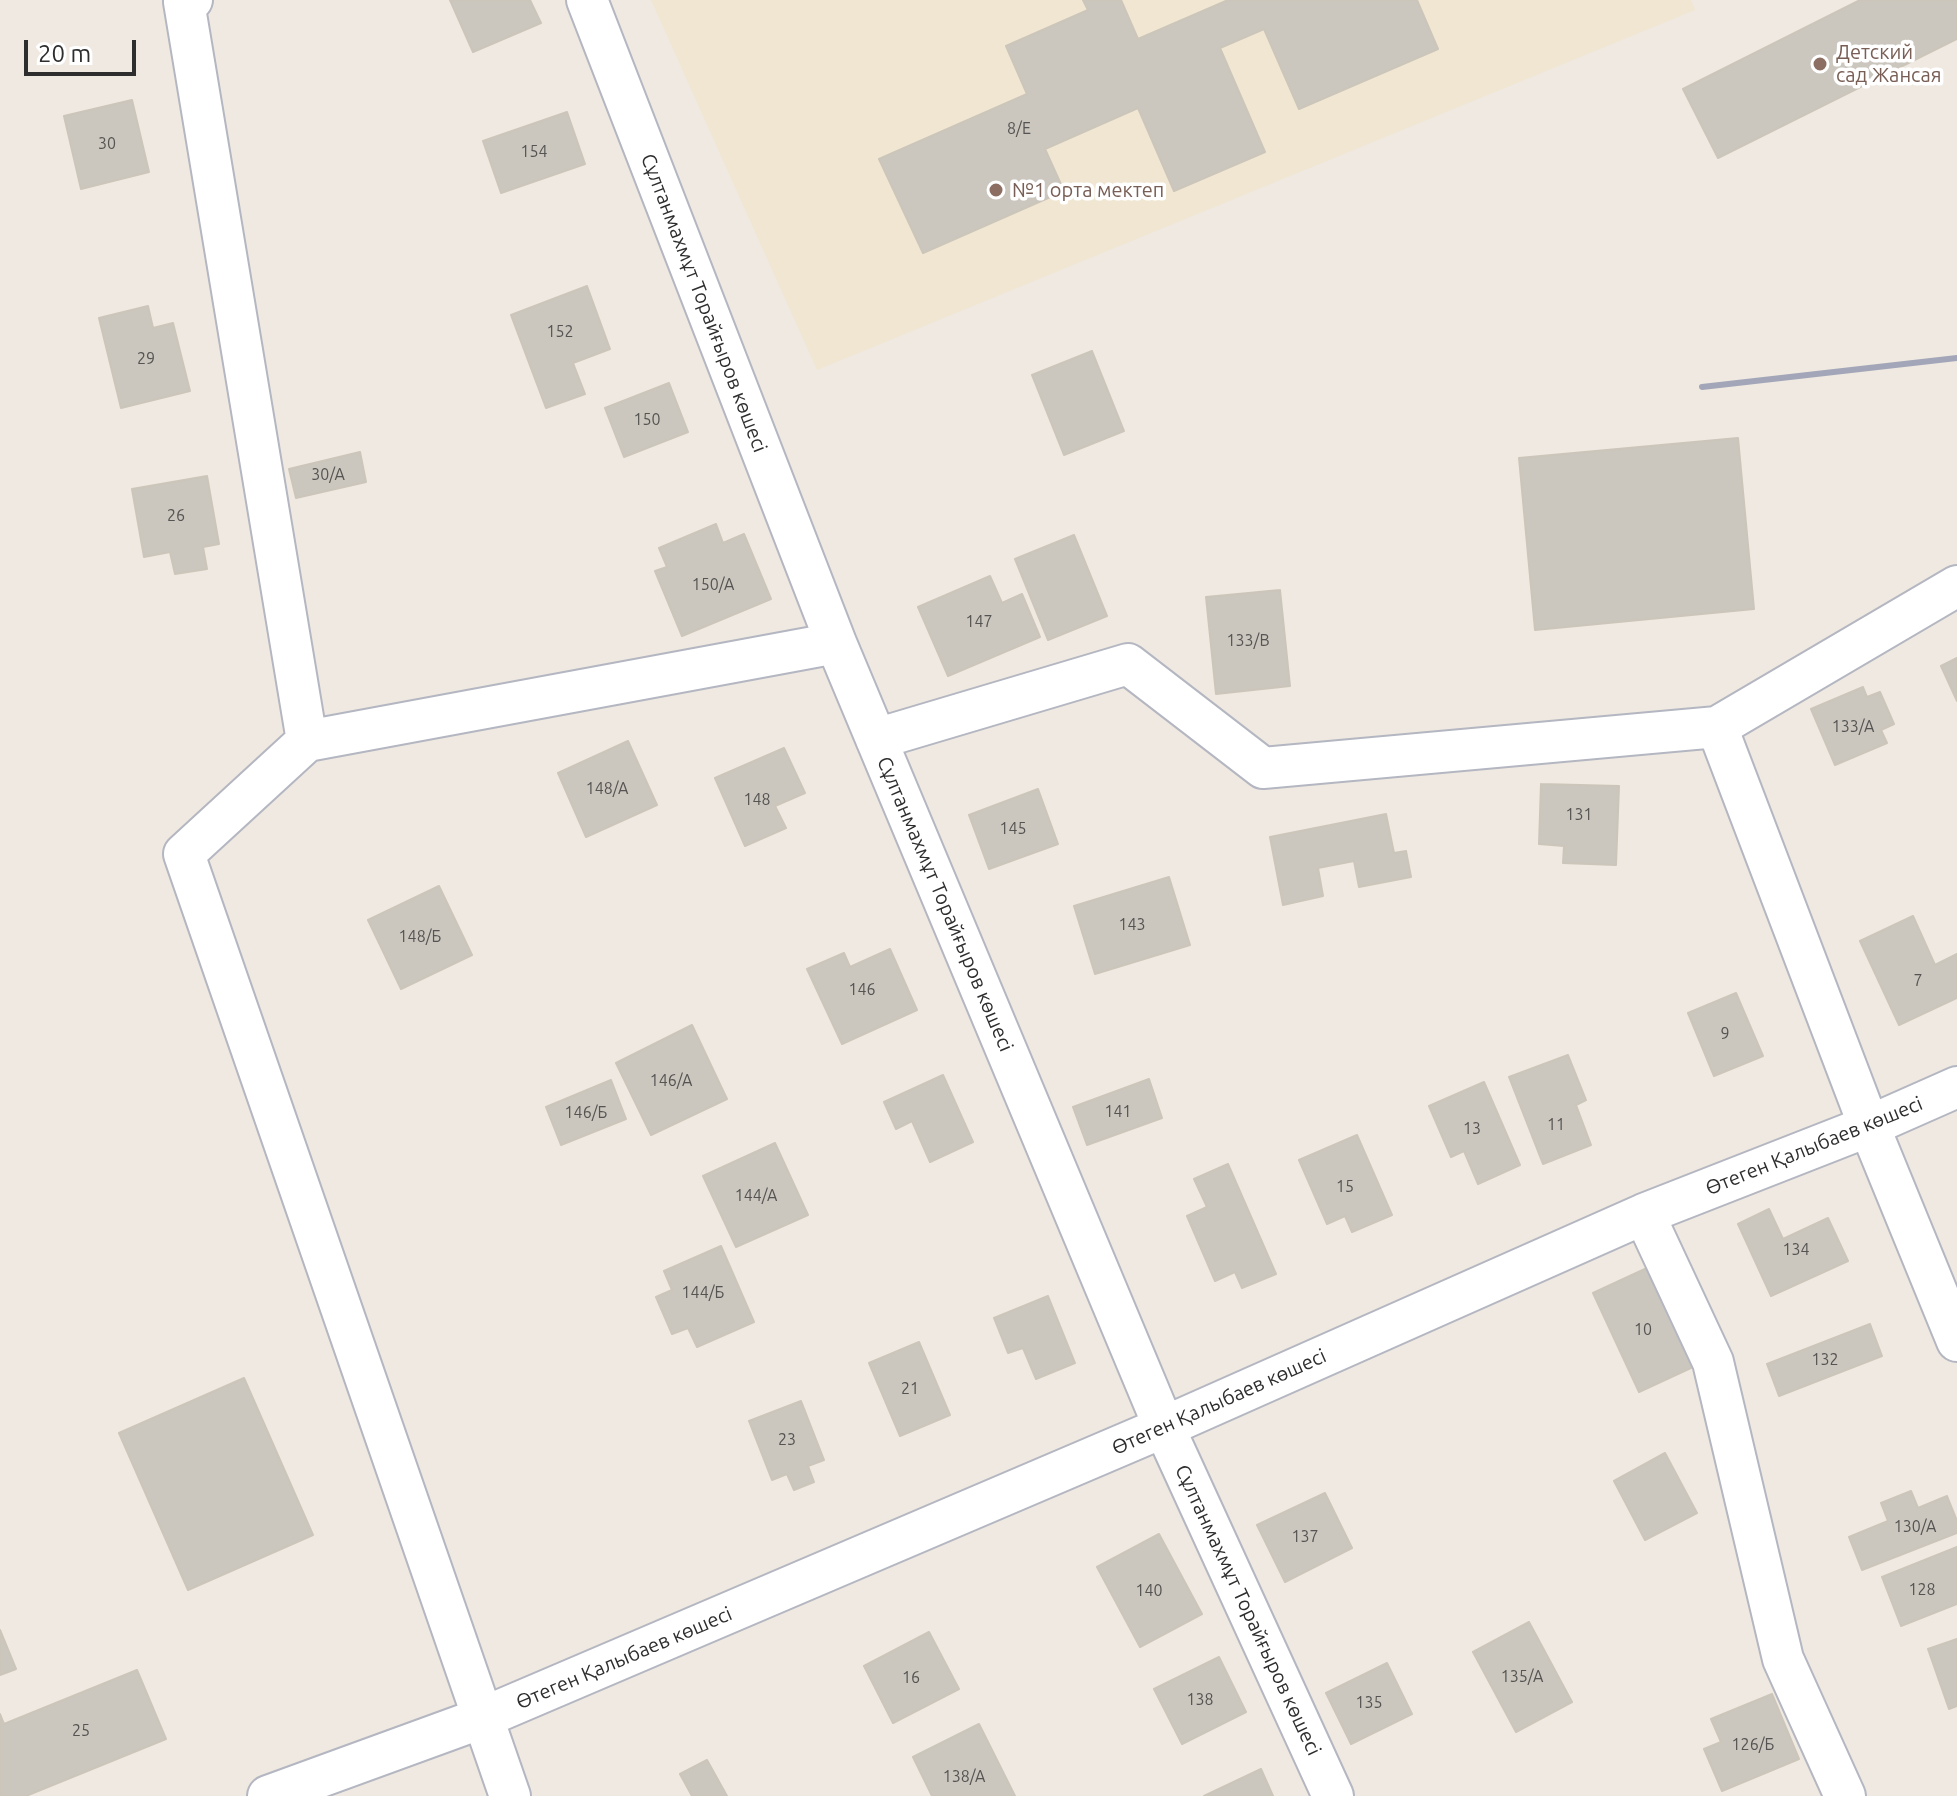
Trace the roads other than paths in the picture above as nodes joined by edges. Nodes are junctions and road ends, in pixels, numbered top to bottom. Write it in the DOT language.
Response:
graph roads {
  1 [pos="192,0"];
  2 [pos="587,0"];
  3 [pos="1957,586"];
  4 [pos="836,643"];
  5 [pos="1717,727"];
  6 [pos="876,739"];
  7 [pos="307,741"];
  8 [pos="1957,1087"];
  9 [pos="1869,1126"];
  10 [pos="1644,1214"];
  11 [pos="1957,1341"];
  12 [pos="1164,1427"];
  13 [pos="482,1718"];
  14 [pos="268,1796"];
  15 [pos="510,1796"];
  16 [pos="1333,1796"];
  17 [pos="1845,1796"];
  1 -- 7 [label="street"];
  2 -- 4 [label="street, Сұлтанмахмұт Торайғыров көшесі"];
  3 -- 5 [label="street"];
  4 -- 6 [label="street, Сұлтанмахмұт Торайғыров көшесі"];
  4 -- 7 [label="street"];
  5 -- 6 [label="street"];
  5 -- 9 [label="street"];
  6 -- 12 [label="street, Сұлтанмахмұт Торайғыров көшесі"];
  7 -- 13 [label="street"];
  8 -- 9 [label="street, Өтеген Қалыбаев көшесі"];
  9 -- 10 [label="street, Өтеген Қалыбаев көшесі"];
  9 -- 11 [label="street"];
  10 -- 12 [label="street, Өтеген Қалыбаев көшесі"];
  10 -- 17 [label="street"];
  12 -- 13 [label="street, Өтеген Қалыбаев көшесі"];
  12 -- 16 [label="street, Сұлтанмахмұт Торайғыров көшесі"];
  13 -- 14 [label="street, Өтеген Қалыбаев көшесі"];
  13 -- 15 [label="street"];
}
